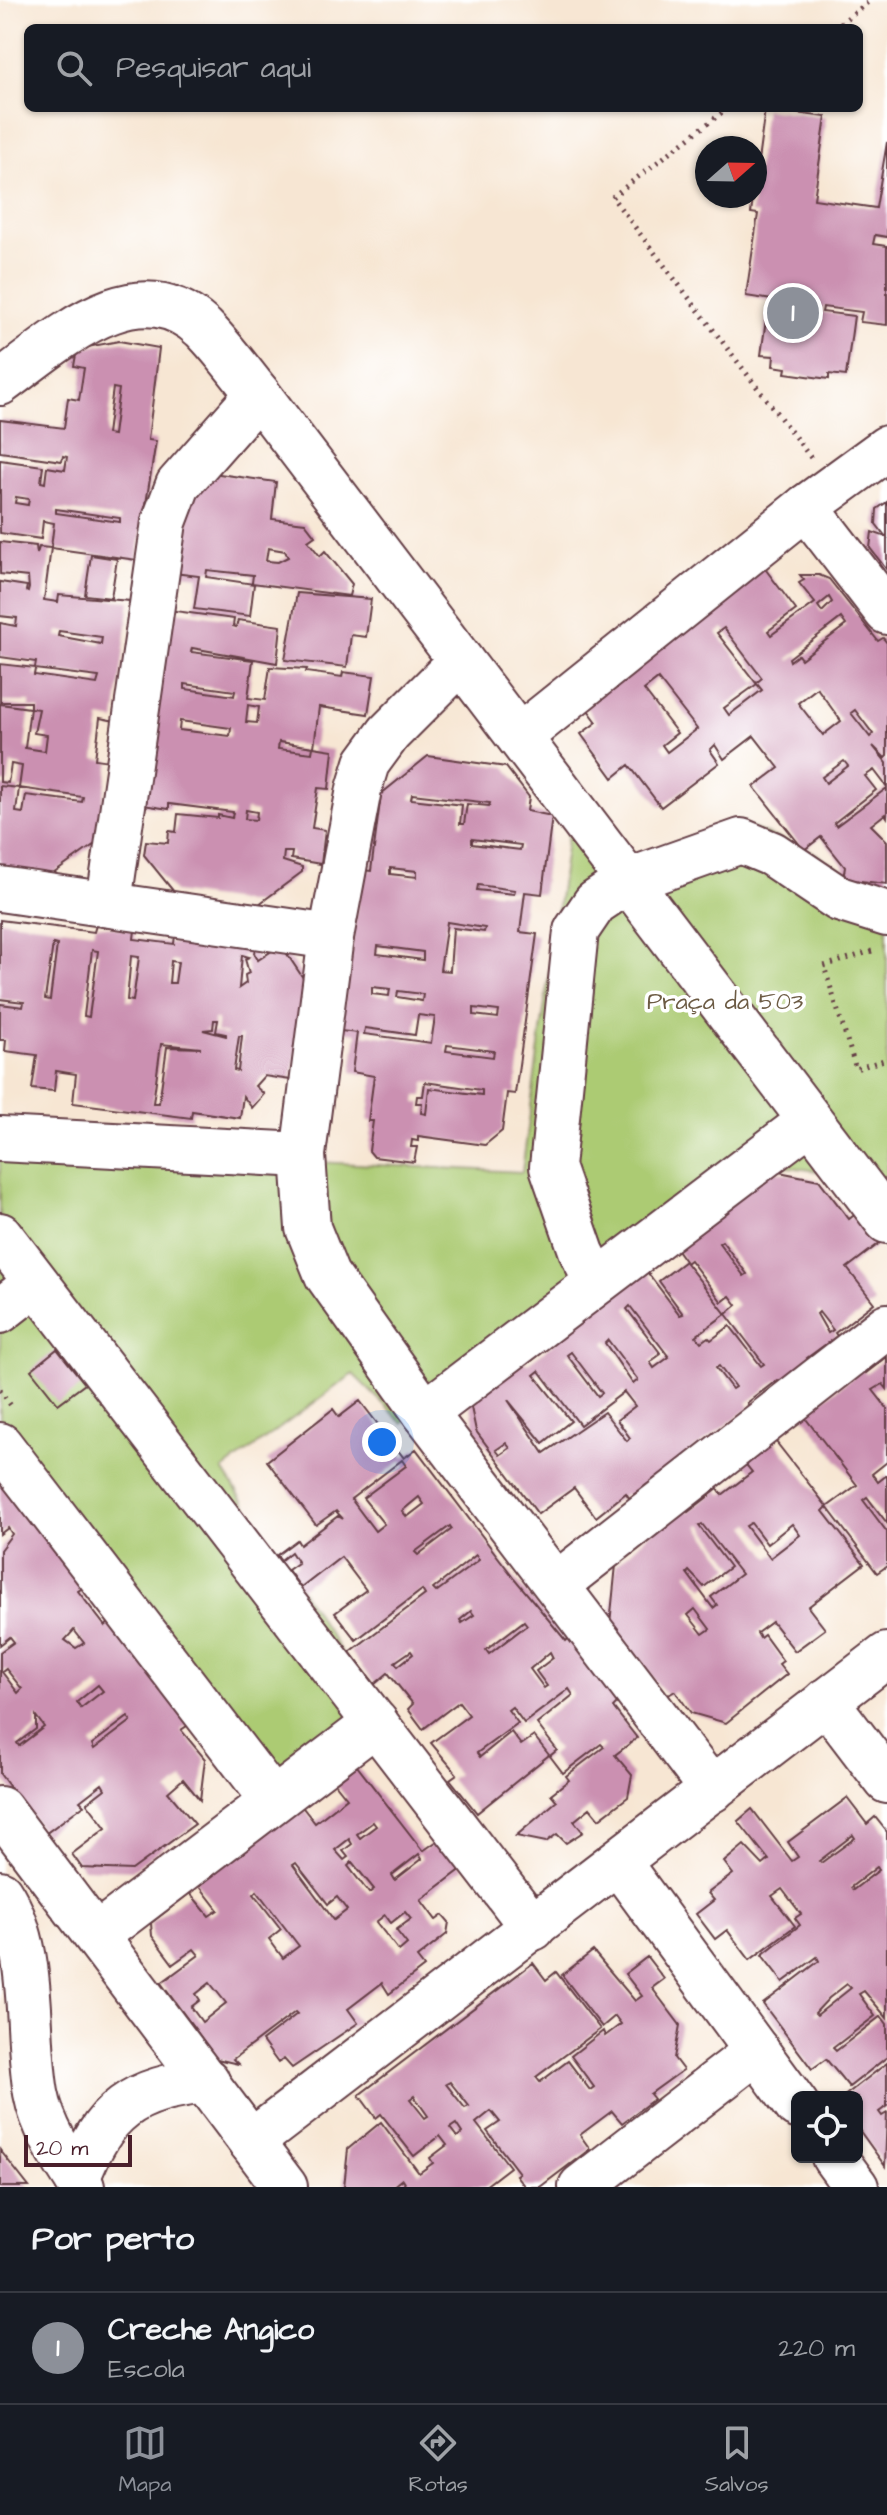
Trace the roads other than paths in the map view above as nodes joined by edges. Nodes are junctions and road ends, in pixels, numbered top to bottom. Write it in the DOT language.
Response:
graph roads {
  1 [pos="0,383"];
  2 [pos="258,394"];
  3 [pos="887,448"];
  4 [pos="806,507"];
  5 [pos="887,612"];
  6 [pos="461,661"];
  7 [pos="519,737"];
  8 [pos="628,881"];
  9 [pos="0,889"];
  10 [pos="109,902"];
  11 [pos="881,932"];
  12 [pos="331,937"];
  13 [pos="810,1121"];
  14 [pos="0,1139"];
  15 [pos="303,1155"];
  16 [pos="879,1194"];
  17 [pos="0,1235"];
  18 [pos="597,1282"];
  19 [pos="36,1283"];
  20 [pos="0,1311"];
  21 [pos="887,1326"];
  22 [pos="425,1413"];
  23 [pos="10,1430"];
  24 [pos="557,1584"];
  25 [pos="887,1655"];
  26 [pos="826,1701"];
  27 [pos="376,1723"];
  28 [pos="887,1781"];
  29 [pos="712,1790"];
  30 [pos="272,1799"];
  31 [pos="0,1809"];
  32 [pos="618,1862"];
  33 [pos="0,1893"];
  34 [pos="533,1928"];
  35 [pos="97,1935"];
  36 [pos="757,2051"];
  37 [pos="207,2081"];
  38 [pos="791,2098"];
  39 [pos="251,2142"];
  40 [pos="838,2163"];
  41 [pos="80,2183"];
  42 [pos="586,2185"];
  43 [pos="285,2187"];
  44 [pos="856,2187"];
  1 -- 2 [label="street"];
  2 -- 6 [label="street"];
  2 -- 10 [label="street"];
  3 -- 4 [label="street"];
  4 -- 5 [label="street"];
  4 -- 7 [label="street"];
  6 -- 7 [label="street"];
  6 -- 12 [label="street"];
  7 -- 8 [label="street"];
  8 -- 11 [label="street"];
  8 -- 13 [label="street"];
  8 -- 18 [label="street"];
  9 -- 10 [label="street"];
  10 -- 12 [label="street"];
  12 -- 15 [label="street"];
  13 -- 16 [label="street"];
  13 -- 18 [label="street"];
  14 -- 15 [label="street"];
  15 -- 22 [label="street"];
  17 -- 19 [label="street"];
  18 -- 22 [label="street"];
  19 -- 20 [label="street"];
  19 -- 27 [label="street"];
  21 -- 24 [label="street"];
  22 -- 24 [label="street"];
  23 -- 30 [label="street"];
  24 -- 29 [label="street"];
  25 -- 26 [label="street"];
  26 -- 28 [label="street"];
  26 -- 29 [label="street"];
  27 -- 30 [label="street"];
  27 -- 34 [label="street"];
  29 -- 32 [label="street"];
  30 -- 35 [label="street"];
  31 -- 35 [label="street"];
  32 -- 34 [label="street"];
  32 -- 36 [label="street"];
  33 -- 41 [label="street"];
  34 -- 39 [label="street"];
  35 -- 37 [label="street"];
  36 -- 38 [label="street"];
  36 -- 42 [label="street"];
  37 -- 39 [label="street"];
  37 -- 41 [label="street"];
  39 -- 43 [label="street"];
  40 -- 44 [label="street"];
}
